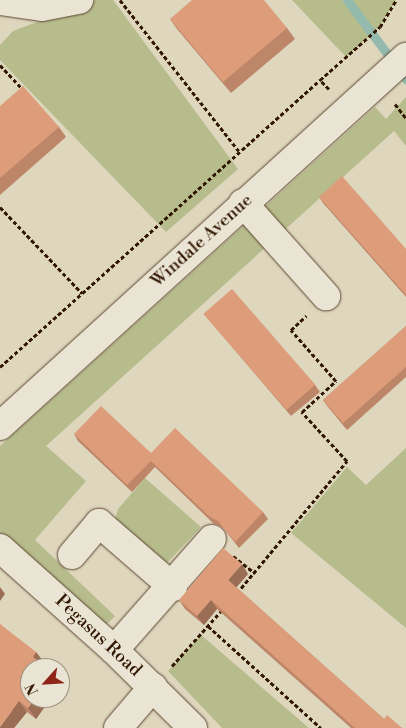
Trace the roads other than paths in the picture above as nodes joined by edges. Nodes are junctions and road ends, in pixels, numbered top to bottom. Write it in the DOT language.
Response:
graph roads {
  1 [pos="79,0"];
  2 [pos="0,1"];
  3 [pos="406,57"];
  4 [pos="243,203"];
  5 [pos="326,296"];
  6 [pos="0,426"];
  7 [pos="212,539"];
  8 [pos="0,548"];
  9 [pos="72,555"];
  10 [pos="173,587"];
  11 [pos="114,650"];
  12 [pos="153,687"];
  13 [pos="118,728"];
  14 [pos="193,728"];
  1 -- 2 [label="street"];
  3 -- 4 [label="street, Windale Avenue"];
  4 -- 5 [label="street"];
  4 -- 6 [label="street, Windale Avenue"];
  7 -- 10 [label="street"];
  8 -- 11 [label="street, Pegasus Road"];
  9 -- 10 [label="street"];
  10 -- 11 [label="street"];
  11 -- 12 [label="street, Pegasus Road"];
  12 -- 13 [label="street"];
  12 -- 14 [label="street, Pegasus Road"];
}
